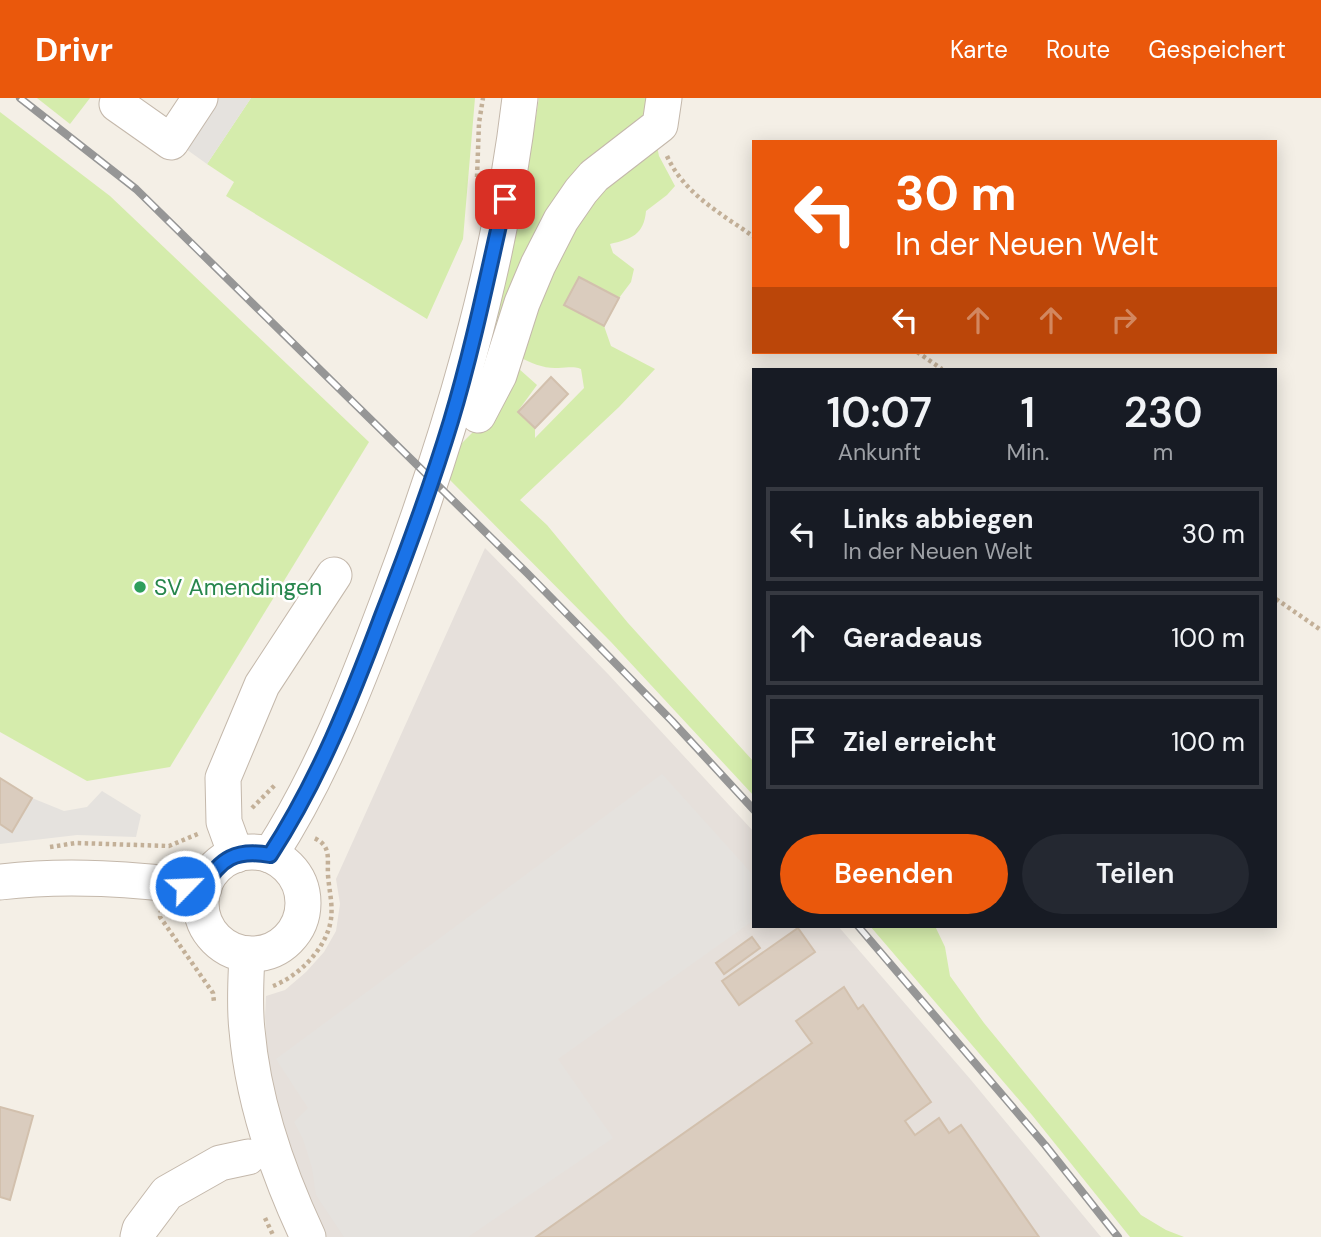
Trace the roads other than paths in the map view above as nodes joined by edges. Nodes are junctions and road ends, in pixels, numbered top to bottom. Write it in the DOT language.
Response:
graph roads {
  1 [pos="200,98"];
  2 [pos="520,98"];
  3 [pos="117,104"];
  4 [pos="662,111"];
  5 [pos="478,415"];
  6 [pos="334,575"];
  7 [pos="253,855"];
  8 [pos="0,882"];
  9 [pos="204,888"];
  10 [pos="235,978"];
  11 [pos="248,1157"];
  12 [pos="138,1237"];
  13 [pos="308,1237"];
  1 -- 3 [label="street"];
  2 -- 7 [label="street"];
  4 -- 5 [label="street"];
  6 -- 7 [label="street"];
  7 -- 9 [label="street"];
  7 -- 10 [label="street"];
  8 -- 9 [label="street"];
  9 -- 10 [label="street"];
  10 -- 13 [label="street"];
  11 -- 12 [label="street"];
}
